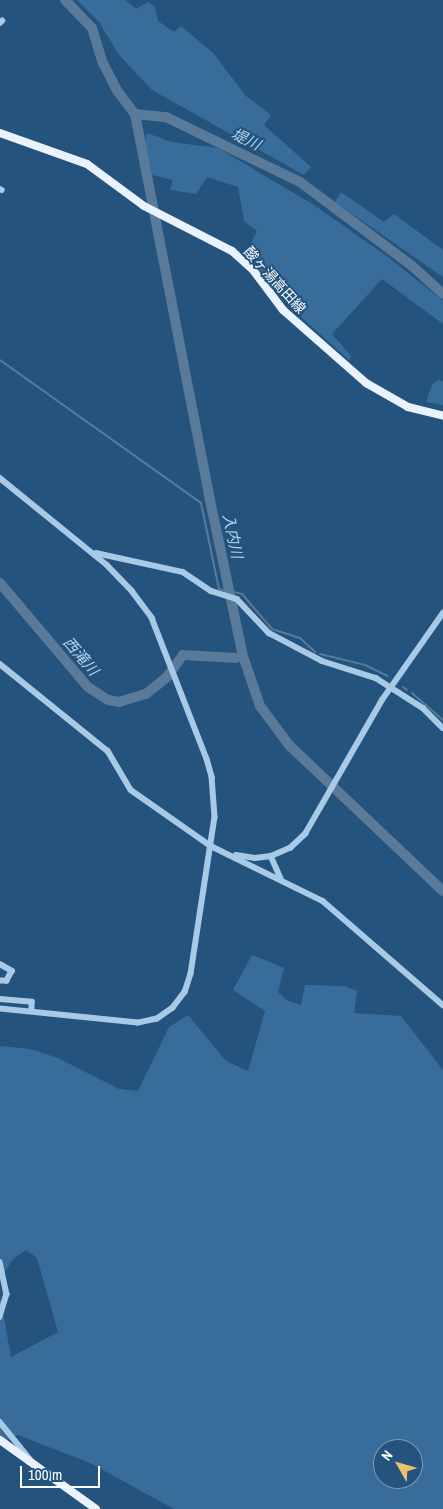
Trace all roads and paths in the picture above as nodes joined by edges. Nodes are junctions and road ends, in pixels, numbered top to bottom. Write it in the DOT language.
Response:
graph roads {
  1 [pos="0,132"];
  2 [pos="443,416"];
  3 [pos="0,478"];
  4 [pos="94,553"];
  5 [pos="443,613"];
  6 [pos="0,664"];
  7 [pos="392,687"];
  8 [pos="443,728"];
  9 [pos="211,846"];
  10 [pos="227,854"];
  11 [pos="272,856"];
  12 [pos="284,882"];
  13 [pos="0,964"];
  14 [pos="0,981"];
  15 [pos="0,999"];
  16 [pos="443,1005"];
  17 [pos="0,1009"];
  18 [pos="32,1011"];
  19 [pos="0,1262"];
  20 [pos="0,1317"];
  21 [pos="0,1422"];
  22 [pos="0,1440"];
  23 [pos="37,1466"];
  24 [pos="96,1509"];
  1 -- 2 [label="main road, 酸ヶ湯高田線"];
  3 -- 4 [label="street"];
  4 -- 7 [label="street"];
  4 -- 9 [label="street"];
  5 -- 7 [label="street"];
  6 -- 9 [label="street"];
  7 -- 8 [label="street"];
  7 -- 11 [label="street"];
  9 -- 10 [label="street"];
  9 -- 18 [label="street"];
  10 -- 11 [label="street"];
  10 -- 12 [label="street"];
  11 -- 12 [label="street"];
  12 -- 16 [label="street"];
  13 -- 14 [label="street"];
  15 -- 18 [label="street"];
  17 -- 18 [label="street"];
  19 -- 20 [label="street"];
  21 -- 23 [label="street"];
  22 -- 23 [label="main road"];
  23 -- 24 [label="main road"];
}
